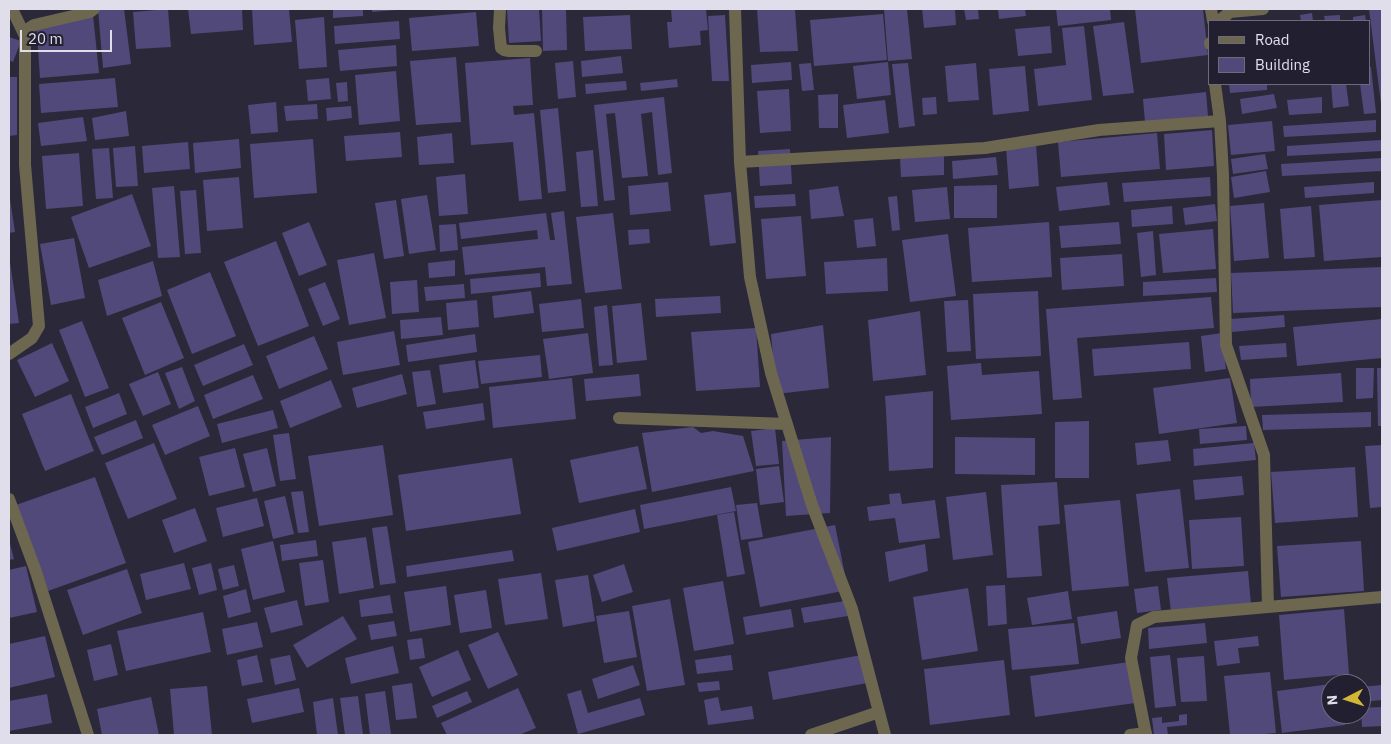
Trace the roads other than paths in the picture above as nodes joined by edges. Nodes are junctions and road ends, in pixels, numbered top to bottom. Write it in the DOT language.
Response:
graph roads {
  1 [pos="12,9"];
  2 [pos="94,9"];
  3 [pos="500,9"];
  4 [pos="735,9"];
  5 [pos="1263,9"];
  6 [pos="1220,20"];
  7 [pos="25,36"];
  8 [pos="536,51"];
  9 [pos="1215,85"];
  10 [pos="1220,121"];
  11 [pos="740,162"];
  12 [pos="9,354"];
  13 [pos="619,418"];
  14 [pos="787,424"];
  15 [pos="9,499"];
  16 [pos="1382,597"];
  17 [pos="1268,607"];
  18 [pos="879,712"];
  19 [pos="1146,734"];
  20 [pos="88,735"];
  21 [pos="811,735"];
  22 [pos="885,735"];
  23 [pos="1130,735"];
  1 -- 7 [label="street"];
  2 -- 7 [label="street"];
  3 -- 8 [label="street"];
  4 -- 11 [label="street"];
  5 -- 6 [label="street"];
  7 -- 12 [label="street"];
  9 -- 10 [label="street"];
  10 -- 11 [label="street"];
  10 -- 17 [label="street"];
  11 -- 14 [label="street"];
  13 -- 14 [label="street"];
  14 -- 18 [label="street"];
  15 -- 20 [label="street"];
  16 -- 17 [label="street"];
  17 -- 19 [label="street"];
  18 -- 21 [label="street"];
  18 -- 22 [label="street"];
  19 -- 23 [label="street"];
}
